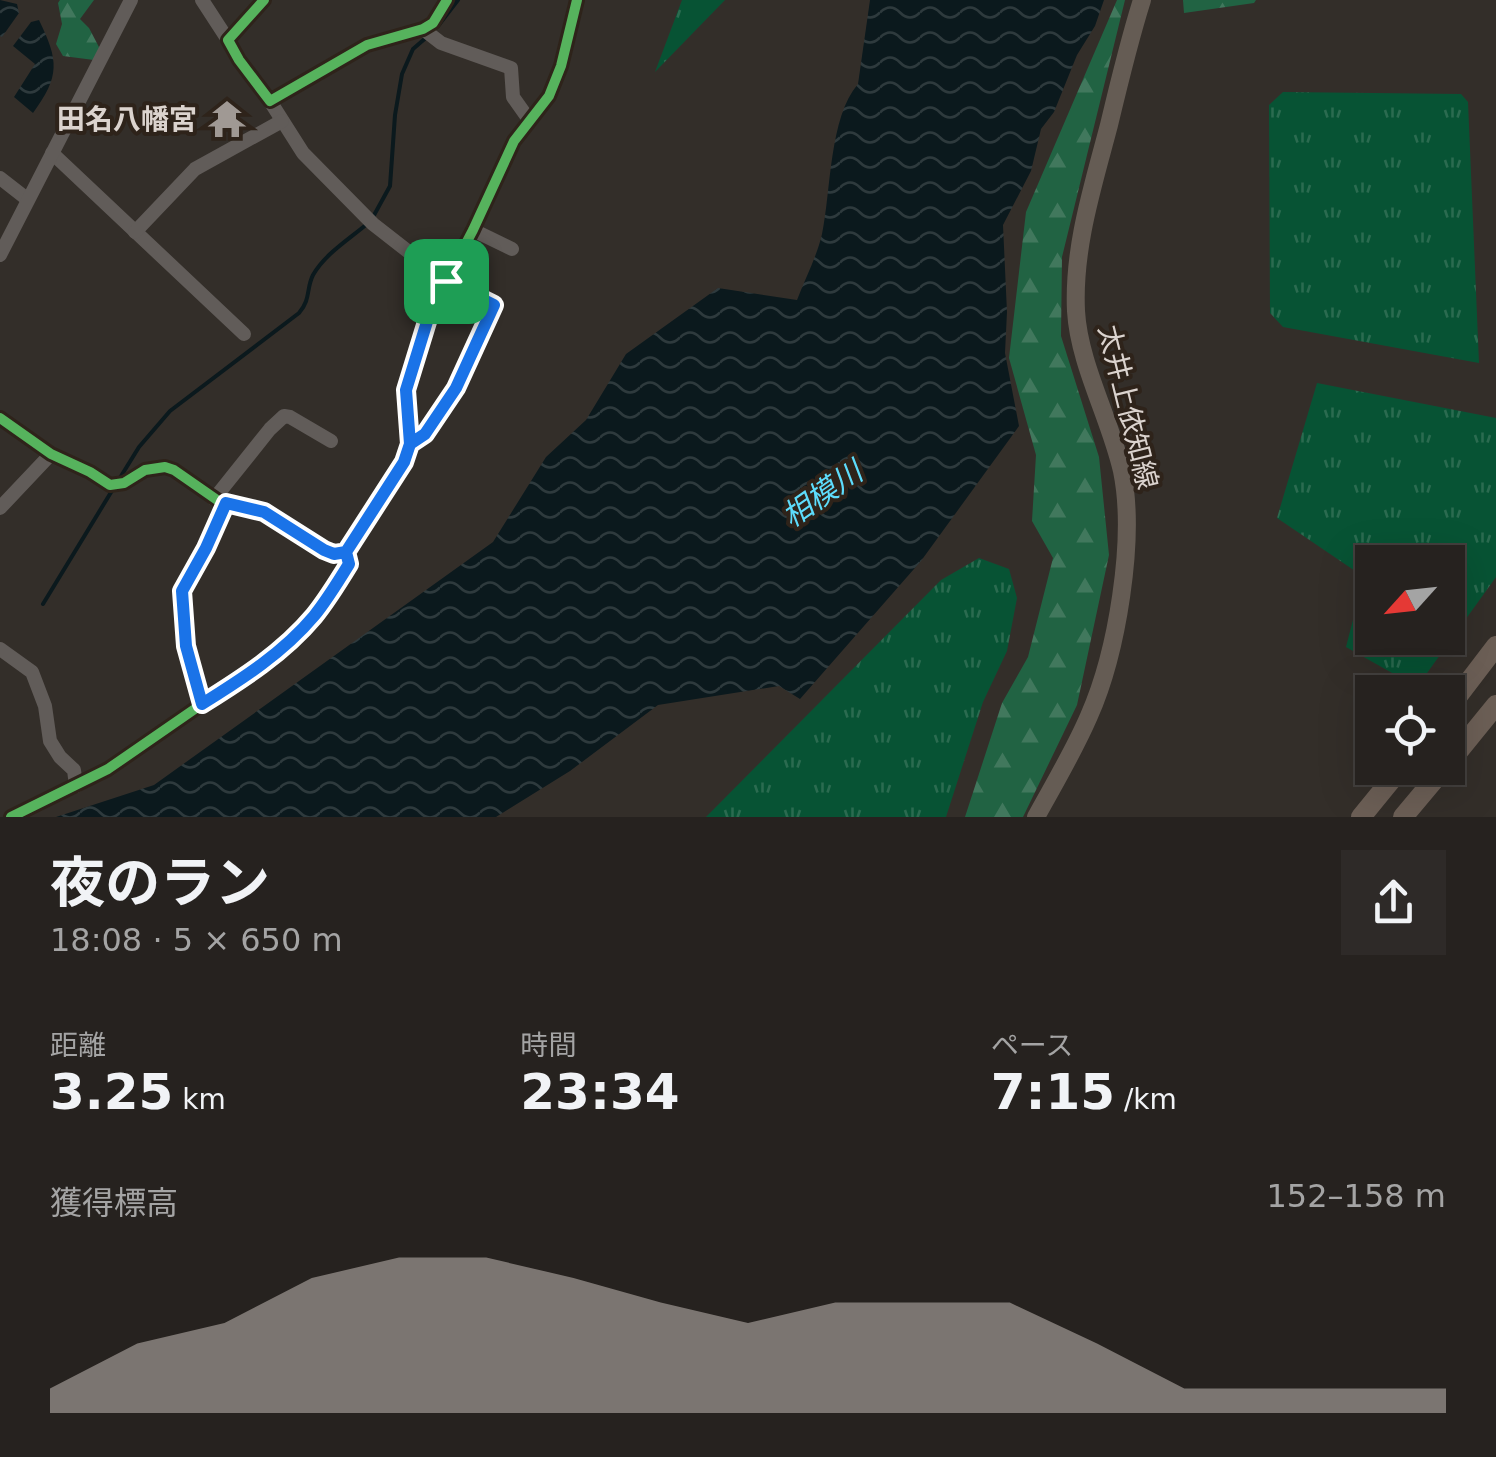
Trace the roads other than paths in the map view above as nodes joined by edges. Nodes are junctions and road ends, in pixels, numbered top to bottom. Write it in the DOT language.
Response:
graph roads {
  1 [pos="131,0"];
  2 [pos="202,0"];
  3 [pos="264,0"];
  4 [pos="448,0"];
  5 [pos="578,0"];
  6 [pos="1142,0"];
  7 [pos="428,34"];
  8 [pos="228,40"];
  9 [pos="270,101"];
  10 [pos="282,121"];
  11 [pos="530,122"];
  12 [pos="52,154"];
  13 [pos="0,178"];
  14 [pos="28,199"];
  15 [pos="473,230"];
  16 [pos="135,232"];
  17 [pos="512,248"];
  18 [pos="0,254"];
  19 [pos="446,281"];
  20 [pos="244,334"];
  21 [pos="0,418"];
  22 [pos="331,441"];
  23 [pos="410,444"];
  24 [pos="51,454"];
  25 [pos="220,501"];
  26 [pos="0,508"];
  27 [pos="346,552"];
  28 [pos="1496,646"];
  29 [pos="0,649"];
  30 [pos="1465,686"];
  31 [pos="202,704"];
  32 [pos="1496,705"];
  33 [pos="1465,743"];
  34 [pos="1387,785"];
  35 [pos="1430,785"];
  36 [pos="76,786"];
  37 [pos="11,817"];
  38 [pos="1036,817"];
  39 [pos="1360,817"];
  40 [pos="1403,817"];
  1 -- 12 [label="street"];
  2 -- 8 [label="street"];
  3 -- 8 [label="street"];
  4 -- 7 [label="street"];
  5 -- 11 [label="street"];
  6 -- 38 [label="main road, 太井上依知線"];
  7 -- 9 [label="street"];
  7 -- 11 [label="street"];
  8 -- 9 [label="street"];
  9 -- 10 [label="street"];
  10 -- 16 [label="street"];
  10 -- 19 [label="street"];
  11 -- 15 [label="street"];
  12 -- 14 [label="street"];
  12 -- 16 [label="street"];
  13 -- 14 [label="street"];
  14 -- 18 [label="street"];
  15 -- 17 [label="street"];
  15 -- 19 [label="street"];
  16 -- 20 [label="street"];
  19 -- 23 [label="street"];
  19 -- 23 [label="street"];
  21 -- 24 [label="street"];
  22 -- 25 [label="street"];
  23 -- 27 [label="street"];
  24 -- 25 [label="street"];
  24 -- 26 [label="street"];
  25 -- 27 [label="street"];
  25 -- 31 [label="street"];
  27 -- 31 [label="street"];
  28 -- 30 [label="highway"];
  29 -- 36 [label="street"];
  31 -- 36 [label="street"];
  32 -- 33 [label="highway"];
  34 -- 39 [label="highway"];
  35 -- 40 [label="highway"];
  36 -- 37 [label="street"];
}
